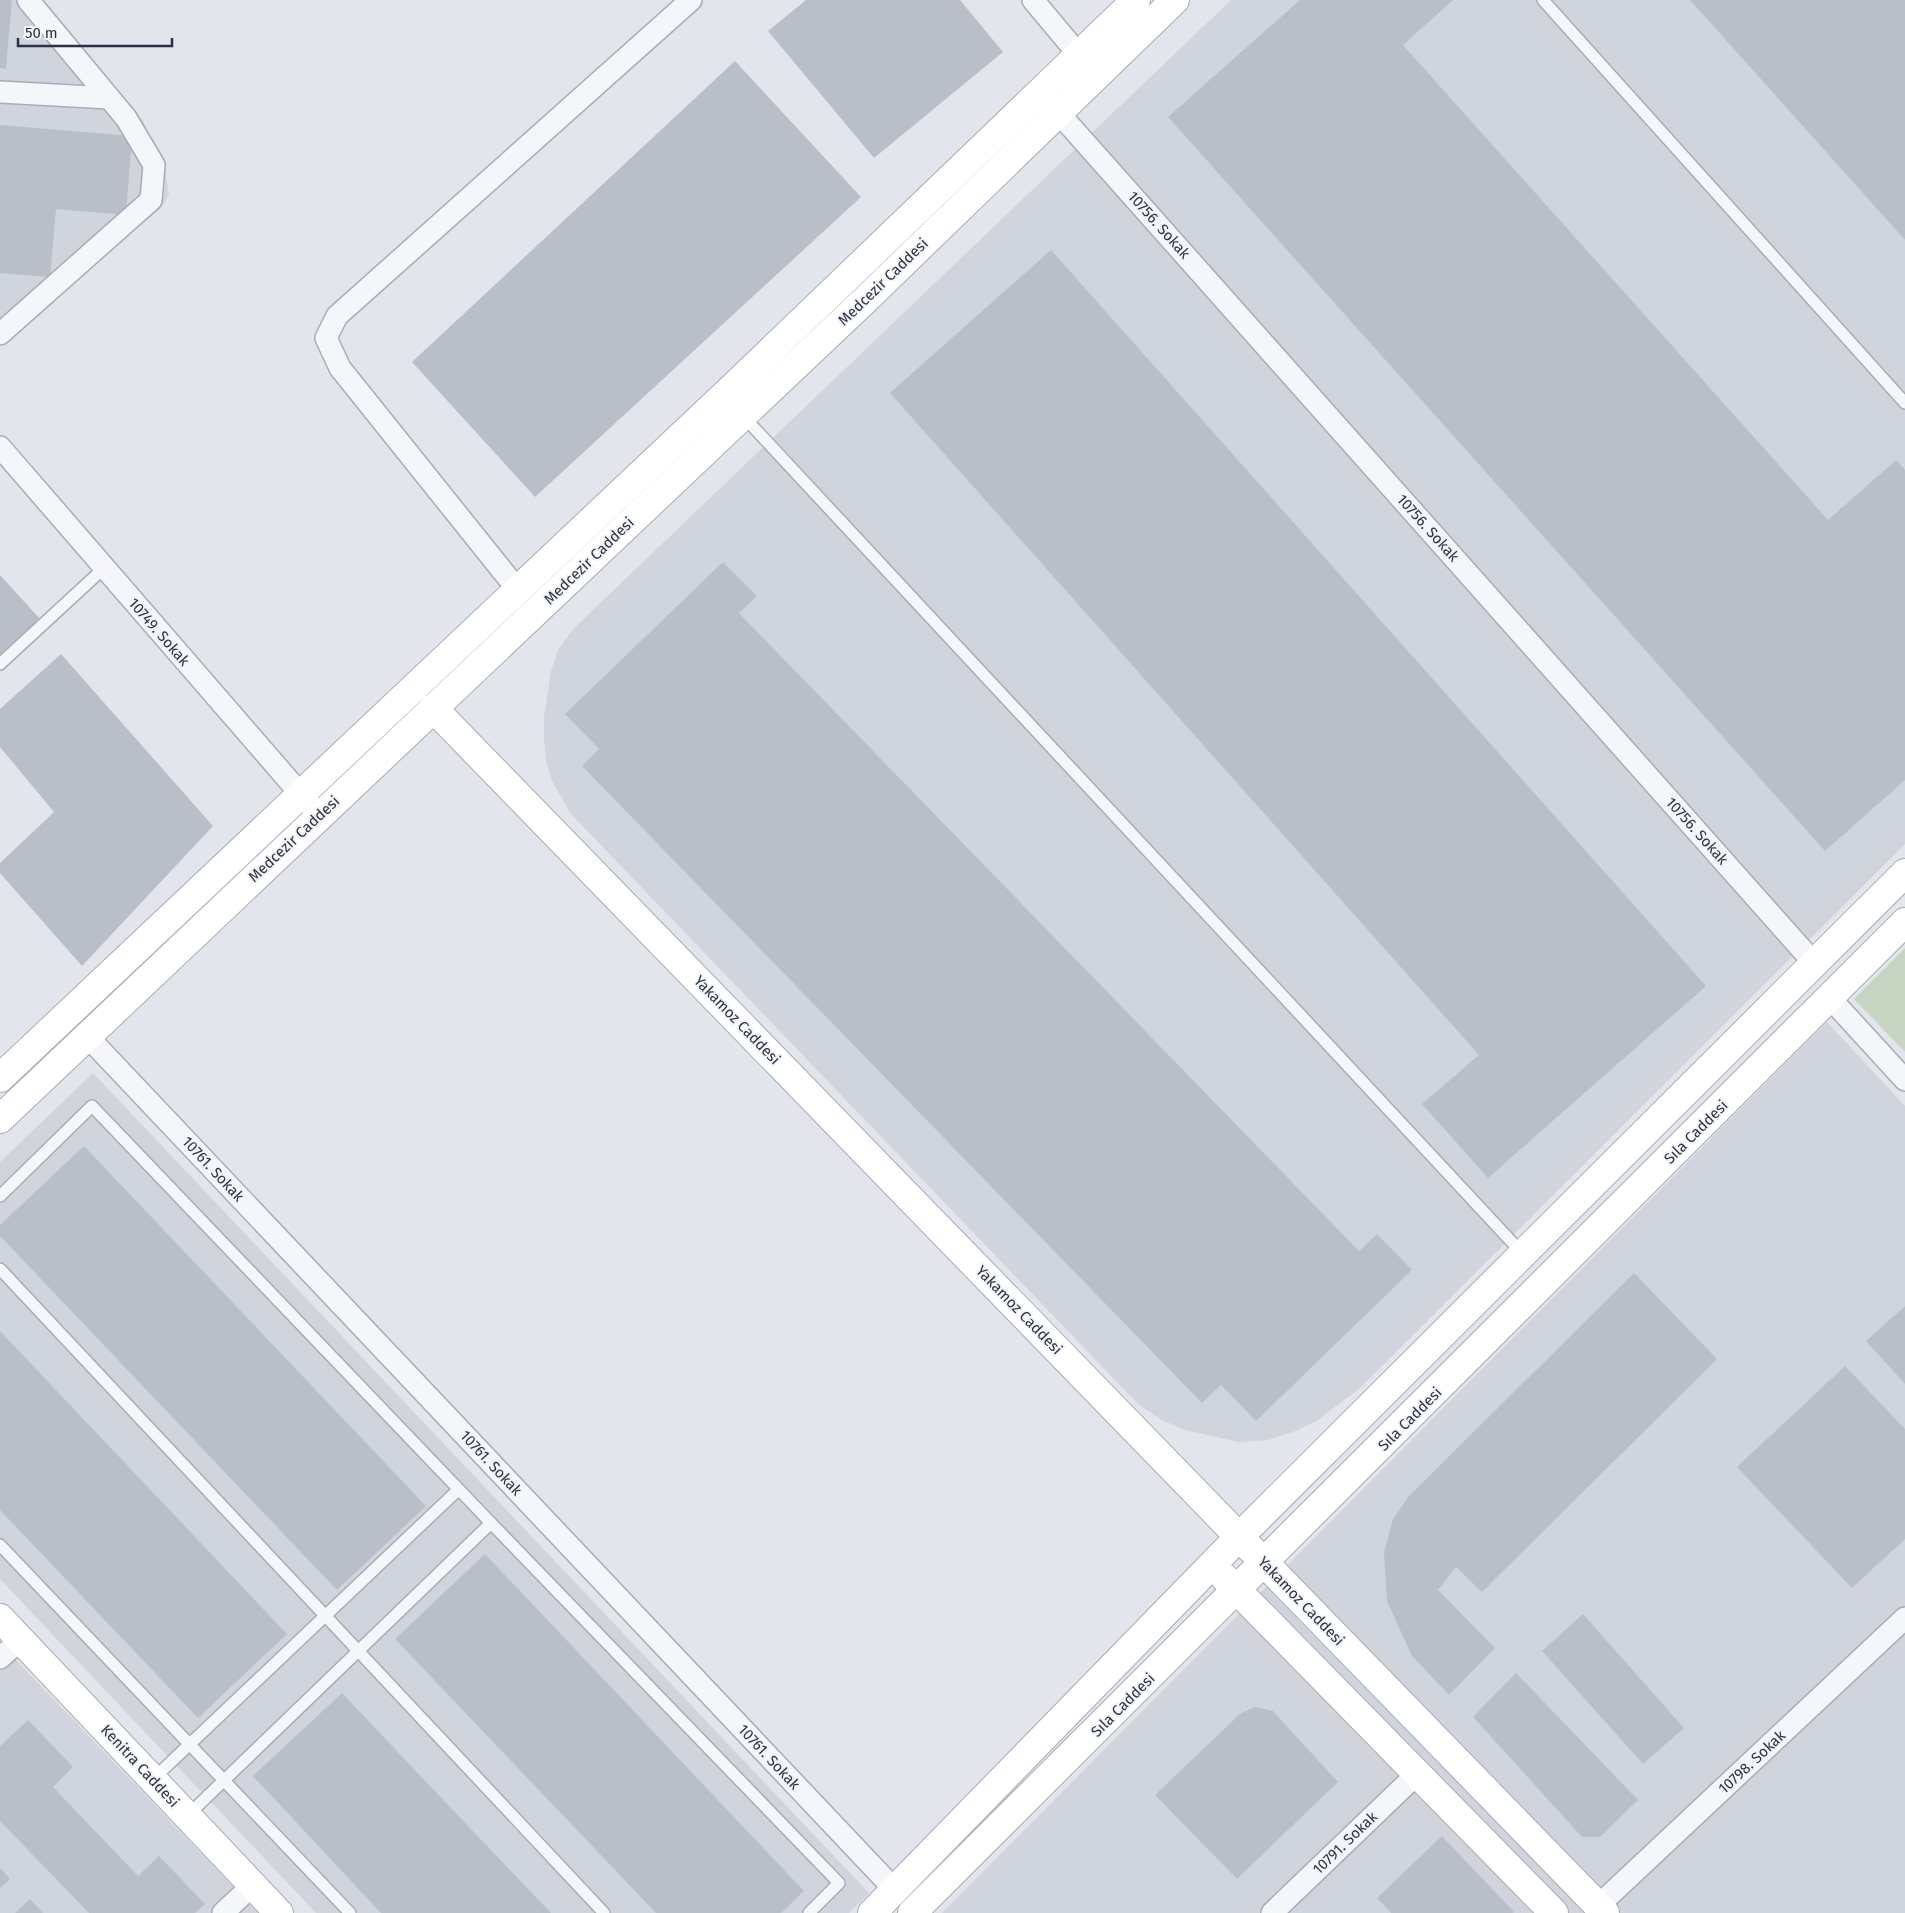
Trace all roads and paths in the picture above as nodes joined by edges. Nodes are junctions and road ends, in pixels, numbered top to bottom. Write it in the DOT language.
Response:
graph roads {
  1 [pos="28,0"];
  2 [pos="691,0"];
  3 [pos="1033,0"];
  4 [pos="1136,0"];
  5 [pos="1176,0"];
  6 [pos="1543,0"];
  7 [pos="1080,55"];
  8 [pos="1101,72"];
  9 [pos="0,92"];
  10 [pos="1041,93"];
  11 [pos="109,98"];
  12 [pos="1059,113"];
  13 [pos="0,334"];
  14 [pos="1905,403"];
  15 [pos="742,415"];
  16 [pos="0,447"];
  17 [pos="104,568"];
  18 [pos="517,589"];
  19 [pos="0,664"];
  20 [pos="433,708"];
  21 [pos="299,794"];
  22 [pos="320,814"];
  23 [pos="1905,873"];
  24 [pos="1905,922"];
  25 [pos="1814,963"];
  26 [pos="1830,998"];
  27 [pos="87,1036"];
  28 [pos="0,1078"];
  29 [pos="1905,1080"];
  30 [pos="0,1119"];
  31 [pos="0,1196"];
  32 [pos="1523,1254"];
  33 [pos="0,1269"];
  34 [pos="458,1490"];
  35 [pos="491,1524"];
  36 [pos="1239,1537"];
  37 [pos="0,1545"];
  38 [pos="1265,1563"];
  39 [pos="1212,1564"];
  40 [pos="1237,1591"];
  41 [pos="325,1616"];
  42 [pos="0,1618"];
  43 [pos="1905,1618"];
  44 [pos="20,1640"];
  45 [pos="358,1651"];
  46 [pos="0,1658"];
  47 [pos="190,1744"];
  48 [pos="1418,1773"];
  49 [pos="153,1779"];
  50 [pos="224,1780"];
  51 [pos="187,1816"];
  52 [pos="253,1885"];
  53 [pos="895,1890"];
  54 [pos="1601,1910"];
  55 [pos="223,1913"];
  56 [pos="279,1913"];
  57 [pos="350,1913"];
  58 [pos="604,1913"];
  59 [pos="809,1913"];
  60 [pos="872,1913"];
  61 [pos="912,1913"];
  62 [pos="1272,1913"];
  63 [pos="1554,1913"];
  1 -- 11 [label="street"];
  2 -- 18 [label="street"];
  3 -- 7 [label="street"];
  4 -- 7 [label="street, Medcezir Caddesi"];
  5 -- 8 [label="street, Medcezir Caddesi"];
  6 -- 14 [label="lane"];
  7 -- 8 [label="street"];
  7 -- 10 [label="street, Medcezir Caddesi"];
  8 -- 12 [label="street, Medcezir Caddesi"];
  9 -- 11 [label="street"];
  10 -- 12 [label="street, 10756. Sokak"];
  10 -- 18 [label="street, Medcezir Caddesi"];
  11 -- 13 [label="street"];
  12 -- 15 [label="street, Medcezir Caddesi"];
  12 -- 25 [label="street, 10756. Sokak"];
  15 -- 20 [label="street, Medcezir Caddesi"];
  15 -- 32 [label="lane"];
  16 -- 17 [label="street, 10749. Sokak"];
  17 -- 19 [label="lane"];
  17 -- 21 [label="street, 10749. Sokak"];
  18 -- 21 [label="street, Medcezir Caddesi"];
  20 -- 22 [label="street, Medcezir Caddesi"];
  20 -- 36 [label="street, Yakamoz Caddesi"];
  21 -- 22 [label="street, 10749. Sokak"];
  21 -- 28 [label="street, Medcezir Caddesi"];
  22 -- 27 [label="street, Medcezir Caddesi"];
  23 -- 25 [label="street"];
  24 -- 26 [label="street, Sıla Caddesi"];
  25 -- 32 [label="street"];
  26 -- 29 [label="street"];
  26 -- 38 [label="street, Sıla Caddesi"];
  27 -- 30 [label="street, Medcezir Caddesi"];
  27 -- 53 [label="street, 10761. Sokak"];
  31 -- 34 [label="lane"];
  32 -- 36 [label="street"];
  33 -- 41 [label="lane"];
  34 -- 35 [label="lane"];
  34 -- 41 [label="lane"];
  35 -- 45 [label="lane"];
  35 -- 59 [label="lane"];
  36 -- 38 [label="street, Yakamoz Caddesi"];
  36 -- 39 [label="street"];
  37 -- 47 [label="lane"];
  38 -- 40 [label="street, Sıla Caddesi"];
  38 -- 54 [label="street, Yakamoz Caddesi"];
  39 -- 40 [label="street"];
  39 -- 53 [label="street"];
  40 -- 48 [label="street"];
  40 -- 61 [label="street, Sıla Caddesi"];
  41 -- 45 [label="lane"];
  41 -- 47 [label="lane"];
  42 -- 44 [label="street, Kenitra Caddesi"];
  43 -- 54 [label="street, 10798. Sokak"];
  44 -- 46 [label="street"];
  44 -- 49 [label="street, Kenitra Caddesi"];
  45 -- 50 [label="lane"];
  45 -- 58 [label="lane"];
  47 -- 49 [label="lane"];
  47 -- 50 [label="lane"];
  48 -- 62 [label="street, 10791. Sokak"];
  48 -- 63 [label="street"];
  49 -- 51 [label="street, Kenitra Caddesi"];
  50 -- 51 [label="lane"];
  50 -- 57 [label="lane"];
  51 -- 52 [label="street, Kenitra Caddesi"];
  52 -- 55 [label="street"];
  52 -- 56 [label="street, Kenitra Caddesi"];
  53 -- 60 [label="street"];
}
